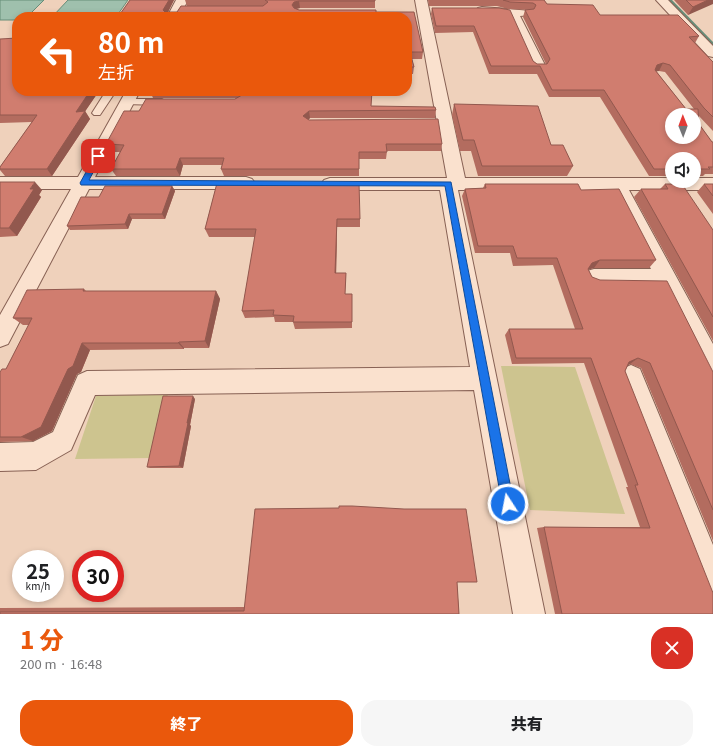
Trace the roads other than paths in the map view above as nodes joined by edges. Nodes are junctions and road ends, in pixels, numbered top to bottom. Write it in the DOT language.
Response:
graph roads {
  1 [pos="662,0"];
  2 [pos="422,7"];
  3 [pos="438,10"];
  4 [pos="467,10"];
  5 [pos="408,12"];
  6 [pos="513,13"];
  7 [pos="527,13"];
  8 [pos="713,53"];
  9 [pos="539,67"];
  10 [pos="108,96"];
  11 [pos="130,97"];
  12 [pos="174,102"];
  13 [pos="97,113"];
  14 [pos="0,183"];
  15 [pos="84,183"];
  16 [pos="266,183"];
  17 [pos="314,184"];
  18 [pos="452,184"];
  19 [pos="617,184"];
  20 [pos="665,184"];
  21 [pos="701,184"];
  22 [pos="713,184"];
  23 [pos="684,188"];
  24 [pos="693,202"];
  25 [pos="594,277"];
  26 [pos="666,278"];
  27 [pos="0,337"];
  28 [pos="713,368"];
  29 [pos="631,377"];
  30 [pos="485,378"];
  31 [pos="0,457"];
  32 [pos="713,583"];
  33 [pos="529,614"];
  1 -- 8 [label="street"];
  2 -- 3 [label="street"];
  2 -- 5 [label="street"];
  2 -- 18 [label="street"];
  4 -- 6 [label="street"];
  6 -- 7 [label="street"];
  6 -- 9 [label="street"];
  10 -- 13 [label="lane"];
  11 -- 12 [label="lane"];
  11 -- 15 [label="street"];
  14 -- 15 [label="street"];
  15 -- 16 [label="street"];
  15 -- 27 [label="street"];
  17 -- 18 [label="street"];
  18 -- 19 [label="street"];
  18 -- 30 [label="street"];
  19 -- 20 [label="street"];
  19 -- 26 [label="street"];
  21 -- 22 [label="street"];
  23 -- 24 [label="street"];
  25 -- 26 [label="street"];
  26 -- 28 [label="street"];
  29 -- 32 [label="street"];
  30 -- 31 [label="street"];
  30 -- 33 [label="street"];
}
